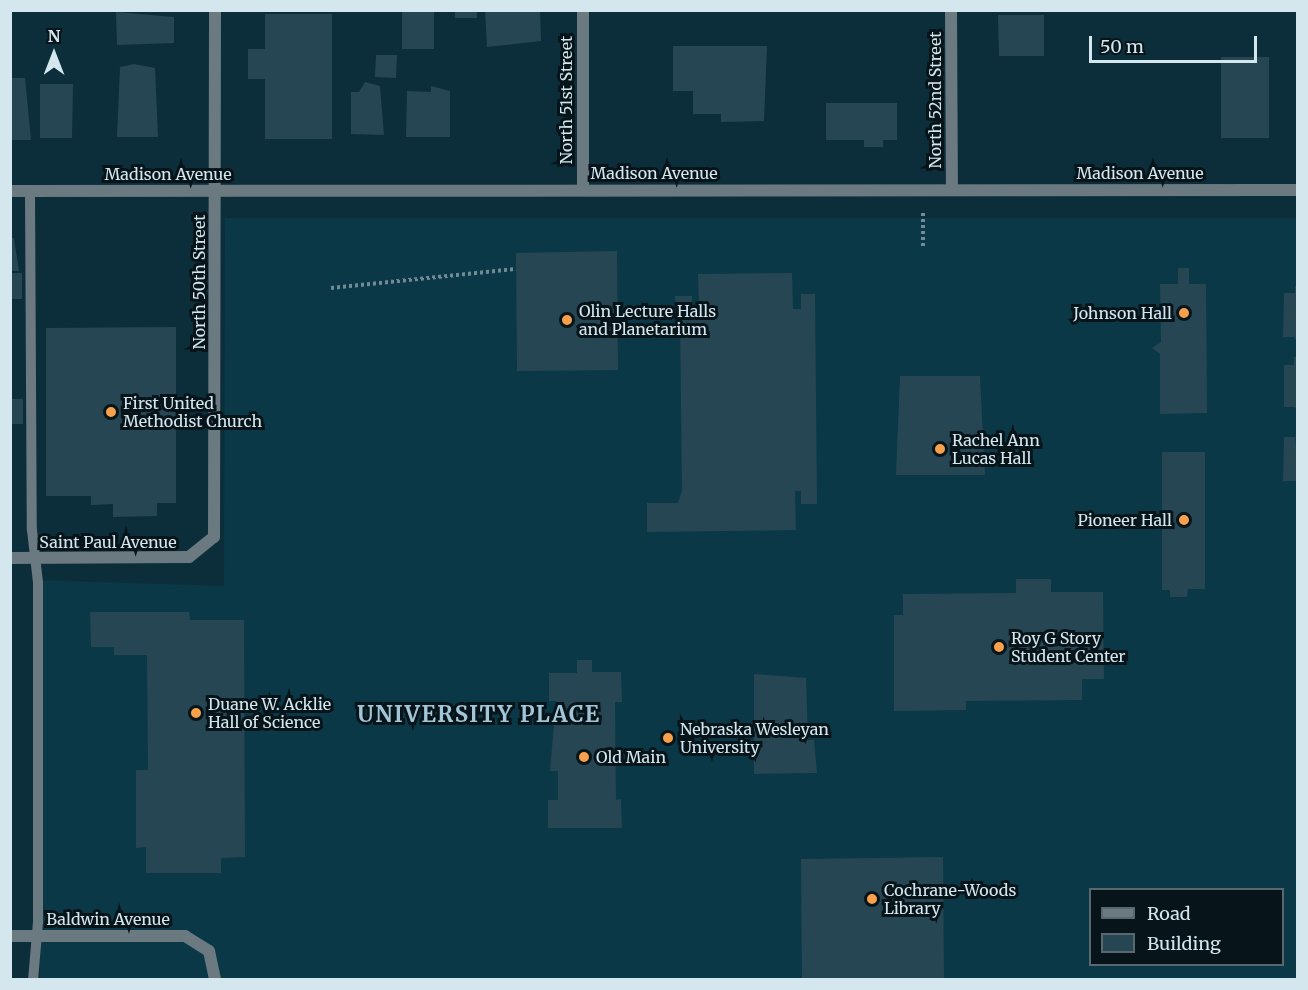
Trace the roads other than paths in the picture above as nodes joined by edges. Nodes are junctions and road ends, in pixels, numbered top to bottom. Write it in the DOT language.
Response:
graph roads {
  1 [pos="215,10"];
  2 [pos="583,10"];
  3 [pos="951,10"];
  4 [pos="215,190"];
  5 [pos="583,190"];
  6 [pos="952,190"];
  7 [pos="1298,190"];
  8 [pos="10,191"];
  9 [pos="30,191"];
  10 [pos="204,549"];
  11 [pos="10,558"];
  12 [pos="35,558"];
  13 [pos="10,936"];
  14 [pos="35,936"];
  15 [pos="33,980"];
  16 [pos="215,980"];
  1 -- 4 [label="street, North 50th Street"];
  2 -- 5 [label="street, North 51st Street"];
  3 -- 6 [label="street, North 52nd Street"];
  4 -- 5 [label="street, Madison Avenue"];
  4 -- 9 [label="street, Madison Avenue"];
  4 -- 10 [label="street, North 50th Street"];
  5 -- 6 [label="street, Madison Avenue"];
  6 -- 7 [label="street, Madison Avenue"];
  8 -- 9 [label="street, Madison Avenue"];
  9 -- 12 [label="lane"];
  10 -- 12 [label="street, Saint Paul Avenue"];
  11 -- 12 [label="street, Saint Paul Avenue"];
  12 -- 14 [label="lane"];
  13 -- 14 [label="street, Baldwin Avenue"];
  14 -- 15 [label="lane"];
  14 -- 16 [label="street, Baldwin Avenue"];
}
